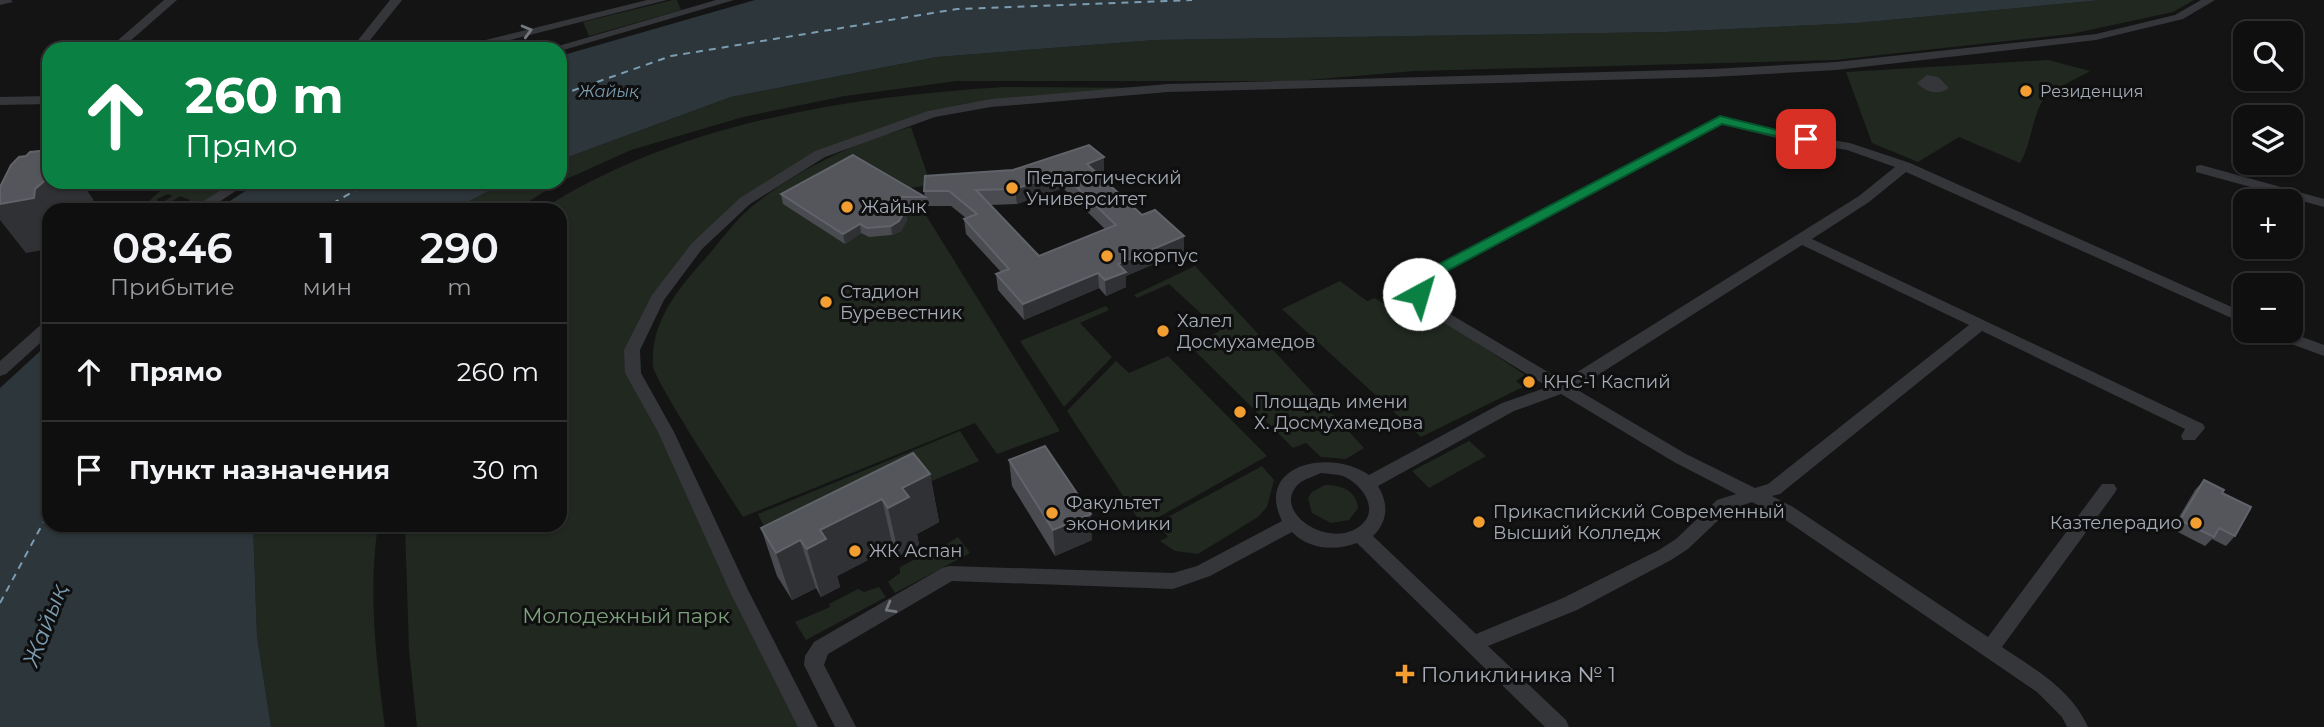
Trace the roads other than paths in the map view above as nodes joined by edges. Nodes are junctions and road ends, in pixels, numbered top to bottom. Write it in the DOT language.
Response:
graph roads {
  1 [pos="171,0"];
  2 [pos="396,0"];
  3 [pos="661,0"];
  4 [pos="728,0"];
  5 [pos="2209,0"];
  6 [pos="122,42"];
  7 [pos="363,42"];
  8 [pos="490,42"];
  9 [pos="567,45"];
  10 [pos="42,100"];
  11 [pos="0,101"];
  12 [pos="1905,166"];
  13 [pos="2201,169"];
  14 [pos="231,189"];
  15 [pos="208,203"];
  16 [pos="2324,203"];
  17 [pos="1801,239"];
  18 [pos="2233,314"];
  19 [pos="1981,324"];
  20 [pos="42,332"];
  21 [pos="2303,343"];
  22 [pos="2324,351"];
  23 [pos="0,370"];
  24 [pos="1563,386"];
  25 [pos="2189,436"];
  26 [pos="1368,484"];
  27 [pos="2108,489"];
  28 [pos="1757,495"];
  29 [pos="1292,524"];
  30 [pos="1360,536"];
  31 [pos="1473,644"];
  32 [pos="1990,649"];
  33 [pos="808,727"];
  34 [pos="845,727"];
  35 [pos="1559,727"];
  36 [pos="2078,727"];
  1 -- 6 [label="street"];
  2 -- 7 [label="street"];
  8 -- 3 [label="street, one-way"];
  4 -- 9 [label="street"];
  5 -- 33 [label="street"];
  10 -- 11 [label="street"];
  12 -- 17 [label="street"];
  12 -- 18 [label="street"];
  12 -- 24 [label="street"];
  13 -- 16 [label="street"];
  14 -- 15 [label="street"];
  17 -- 19 [label="street"];
  17 -- 24 [label="street"];
  19 -- 25 [label="street"];
  19 -- 28 [label="street"];
  20 -- 23 [label="street"];
  21 -- 22 [label="street"];
  24 -- 26 [label="street"];
  24 -- 28 [label="street"];
  26 -- 29 [label="street"];
  26 -- 30 [label="street"];
  27 -- 32 [label="street"];
  28 -- 31 [label="street"];
  28 -- 32 [label="street"];
  29 -- 30 [label="street"];
  29 -- 34 [label="street, one-way"];
  30 -- 31 [label="street"];
  31 -- 35 [label="street"];
  32 -- 36 [label="street"];
}
